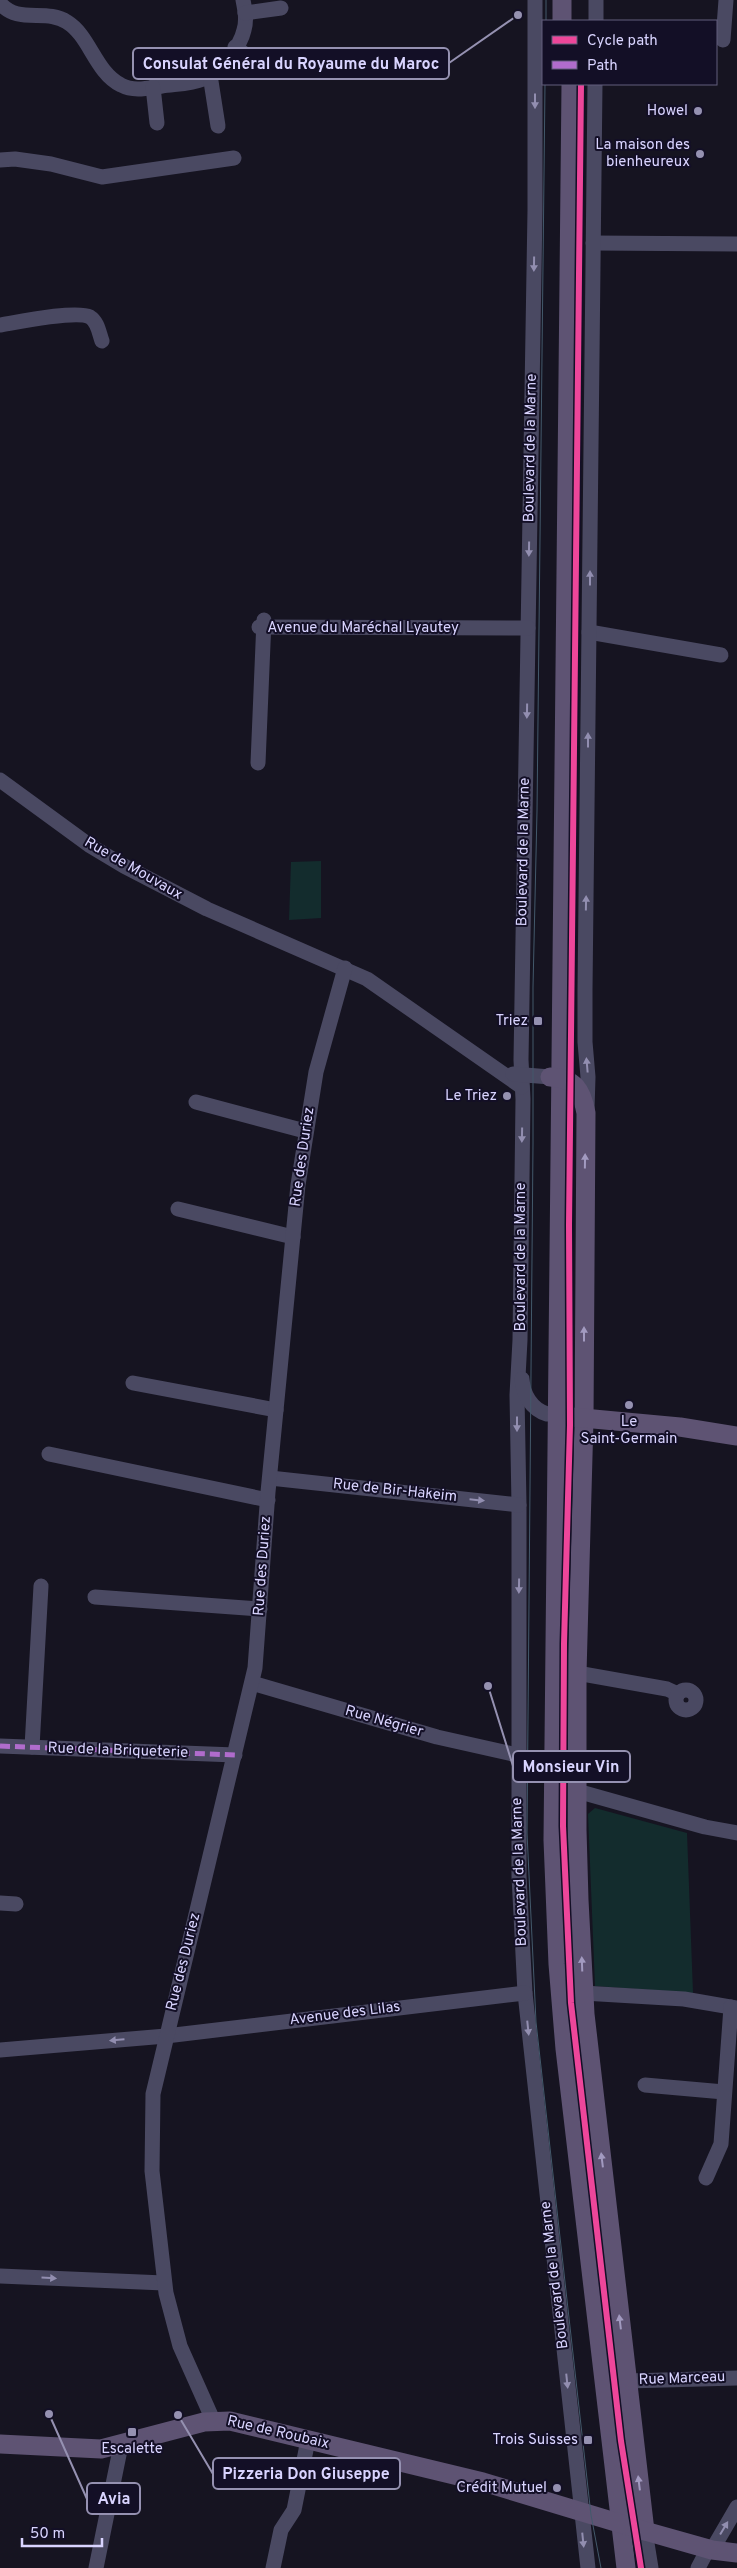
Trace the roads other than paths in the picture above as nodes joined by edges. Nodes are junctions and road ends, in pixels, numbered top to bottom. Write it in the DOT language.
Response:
graph roads {
  1 [pos="535,0"];
  2 [pos="562,0"];
  3 [pos="572,0"];
  4 [pos="596,0"];
  5 [pos="726,0"];
  6 [pos="0,2"];
  7 [pos="244,7"];
  8 [pos="282,8"];
  9 [pos="562,20"];
  10 [pos="572,20"];
  11 [pos="596,20"];
  12 [pos="725,41"];
  13 [pos="235,47"];
  14 [pos="285,58"];
  15 [pos="210,75"];
  16 [pos="561,85"];
  17 [pos="571,85"];
  18 [pos="595,85"];
  19 [pos="153,87"];
  20 [pos="157,122"];
  21 [pos="218,126"];
  22 [pos="234,158"];
  23 [pos="0,160"];
  24 [pos="593,243"];
  25 [pos="737,244"];
  26 [pos="0,325"];
  27 [pos="102,341"];
  28 [pos="528,628"];
  29 [pos="589,632"];
  30 [pos="721,654"];
  31 [pos="258,763"];
  32 [pos="0,780"];
  33 [pos="345,968"];
  34 [pos="555,1077"];
  35 [pos="522,1082"];
  36 [pos="196,1102"];
  37 [pos="586,1114"];
  38 [pos="305,1131"];
  39 [pos="178,1209"];
  40 [pos="293,1237"];
  41 [pos="520,1340"];
  42 [pos="133,1383"];
  43 [pos="276,1410"];
  44 [pos="564,1416"];
  45 [pos="737,1436"];
  46 [pos="49,1454"];
  47 [pos="270,1478"];
  48 [pos="268,1500"];
  49 [pos="519,1504"];
  50 [pos="41,1586"];
  51 [pos="95,1597"];
  52 [pos="260,1610"];
  53 [pos="578,1673"];
  54 [pos="252,1683"];
  55 [pos="678,1694"];
  56 [pos="0,1746"];
  57 [pos="32,1747"];
  58 [pos="517,1755"];
  59 [pos="235,1756"];
  60 [pos="577,1791"];
  61 [pos="737,1833"];
  62 [pos="0,1903"];
  63 [pos="16,1904"];
  64 [pos="525,1993"];
  65 [pos="583,1993"];
  66 [pos="734,2007"];
  67 [pos="166,2036"];
  68 [pos="0,2050"];
  69 [pos="645,2085"];
  70 [pos="724,2092"];
  71 [pos="706,2178"];
  72 [pos="0,2276"];
  73 [pos="164,2283"];
  74 [pos="737,2378"];
  75 [pos="627,2380"];
  76 [pos="213,2420"];
  77 [pos="308,2440"];
  78 [pos="0,2444"];
  79 [pos="121,2445"];
  80 [pos="737,2507"];
  81 [pos="581,2512"];
  82 [pos="614,2522"];
  83 [pos="645,2532"];
  84 [pos="710,2550"];
  85 [pos="737,2553"];
  86 [pos="96,2568"];
  87 [pos="273,2568"];
  88 [pos="588,2568"];
  89 [pos="616,2568"];
  90 [pos="626,2568"];
  91 [pos="651,2568"];
  92 [pos="698,2568"];
  1 -- 28 [label="street, Boulevard de la Marne, one-way"];
  2 -- 9 [label="main road"];
  3 -- 10 [label="main road"];
  4 -- 11 [label="street"];
  5 -- 12 [label="street"];
  6 -- 19 [label="street"];
  7 -- 8 [label="street"];
  7 -- 13 [label="street"];
  13 -- 14 [label="street"];
  13 -- 15 [label="street"];
  15 -- 19 [label="street"];
  15 -- 21 [label="street"];
  16 -- 34 [label="main road, Boulevard de la Marne"];
  17 -- 34 [label="main road, Boulevard de la Marne"];
  18 -- 24 [label="street, Boulevard de la Marne"];
  19 -- 20 [label="street"];
  22 -- 23 [label="street"];
  24 -- 25 [label="street"];
  29 -- 24 [label="street, Boulevard de la Marne, one-way"];
  26 -- 27 [label="street"];
  28 -- 31 [label="street, Avenue du Maréchal Lyautey"];
  28 -- 35 [label="street, Boulevard de la Marne, one-way"];
  29 -- 30 [label="street"];
  37 -- 29 [label="street, Boulevard de la Marne, one-way"];
  32 -- 33 [label="street, Rue de Mouvaux"];
  33 -- 35 [label="street, Rue de Mouvaux"];
  33 -- 38 [label="street, Rue des Duriez"];
  34 -- 35 [label="street"];
  34 -- 37 [label="main road"];
  34 -- 44 [label="main road, Boulevard de la Marne"];
  35 -- 41 [label="street, Boulevard de la Marne, one-way"];
  36 -- 38 [label="street"];
  44 -- 37 [label="main road, Boulevard de la Marne, one-way"];
  38 -- 40 [label="street, Rue des Duriez"];
  39 -- 40 [label="street"];
  40 -- 43 [label="street, Rue des Duriez"];
  41 -- 44 [label="street"];
  41 -- 49 [label="street, Boulevard de la Marne, one-way"];
  42 -- 43 [label="street"];
  43 -- 47 [label="street, Rue des Duriez"];
  44 -- 45 [label="main road"];
  44 -- 53 [label="main road, Boulevard de la Marne"];
  44 -- 82 [label="main road, Boulevard de la Marne"];
  44 -- 82 [label="main road, Boulevard de la Marne"];
  46 -- 48 [label="street, Rue des Duriez"];
  47 -- 48 [label="street, Rue des Duriez"];
  47 -- 49 [label="street, Rue de Bir-Hakeim, one-way"];
  48 -- 52 [label="street, Rue des Duriez"];
  49 -- 58 [label="street, Boulevard de la Marne, one-way"];
  50 -- 57 [label="street"];
  51 -- 52 [label="street"];
  52 -- 54 [label="street, Rue des Duriez"];
  53 -- 55 [label="street"];
  53 -- 60 [label="main road, Boulevard de la Marne"];
  54 -- 58 [label="street, Rue Négrier"];
  54 -- 59 [label="street, Rue des Duriez"];
  56 -- 57 [label="street, Rue de la Briqueterie"];
  57 -- 59 [label="street, Rue de la Briqueterie"];
  58 -- 64 [label="street, Boulevard de la Marne"];
  59 -- 67 [label="street, Rue des Duriez"];
  60 -- 61 [label="street"];
  65 -- 60 [label="main road, Boulevard de la Marne, one-way"];
  62 -- 63 [label="street"];
  64 -- 67 [label="street, Avenue des Lilas"];
  64 -- 81 [label="street, Boulevard de la Marne, one-way"];
  65 -- 66 [label="street"];
  75 -- 65 [label="main road, Boulevard de la Marne, one-way"];
  66 -- 70 [label="street"];
  67 -- 68 [label="street, Avenue des Lilas, one-way"];
  67 -- 73 [label="street, Rue des Duriez"];
  69 -- 70 [label="street"];
  70 -- 71 [label="street"];
  72 -- 73 [label="street, one-way"];
  73 -- 76 [label="street, Rue des Duriez"];
  74 -- 75 [label="street, Rue Marceau"];
  83 -- 75 [label="main road, Boulevard de la Marne, one-way"];
  76 -- 77 [label="main road, Rue de Roubaix"];
  76 -- 79 [label="main road, Rue de Roubaix"];
  77 -- 81 [label="main road, Rue de Roubaix"];
  77 -- 87 [label="street"];
  78 -- 79 [label="main road, Rue de Roubaix"];
  79 -- 86 [label="street"];
  84 -- 80 [label="street, one-way"];
  81 -- 82 [label="main road, Rue de Roubaix"];
  81 -- 88 [label="street, Boulevard de la Marne, one-way"];
  82 -- 83 [label="main road, Rue de Roubaix"];
  82 -- 89 [label="main road"];
  82 -- 90 [label="main road"];
  83 -- 84 [label="main road, Rue de Roubaix"];
  83 -- 91 [label="street"];
  84 -- 85 [label="main road, Rue de Roubaix"];
  84 -- 92 [label="street"];
}
